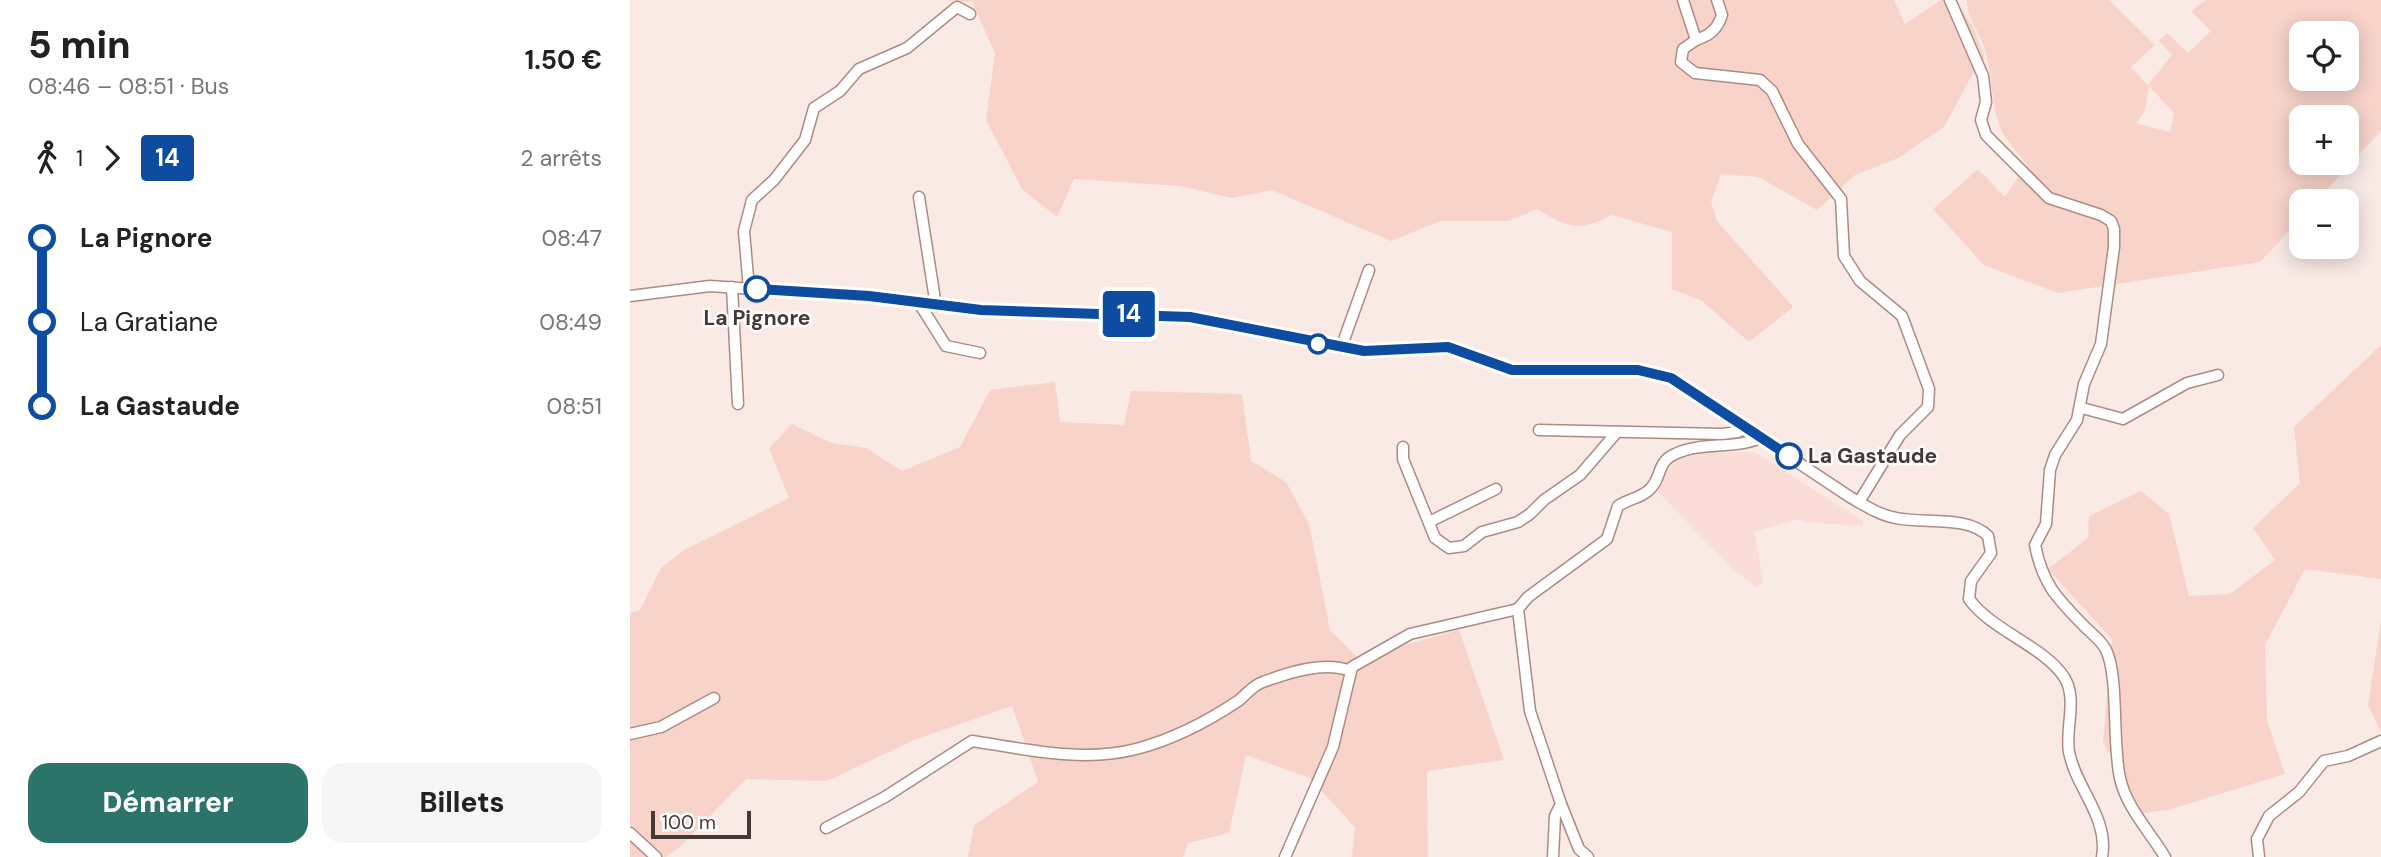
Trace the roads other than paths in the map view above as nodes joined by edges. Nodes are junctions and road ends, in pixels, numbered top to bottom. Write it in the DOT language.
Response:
graph roads {
  1 [pos="1683,0"];
  2 [pos="1717,0"];
  3 [pos="1950,0"];
  4 [pos="970,14"];
  5 [pos="1696,40"];
  6 [pos="919,197"];
  7 [pos="1369,270"];
  8 [pos="732,287"];
  9 [pos="749,289"];
  10 [pos="630,296"];
  11 [pos="919,303"];
  12 [pos="936,306"];
  13 [pos="1342,348"];
  14 [pos="980,354"];
  15 [pos="2218,375"];
  16 [pos="738,404"];
  17 [pos="2082,408"];
  18 [pos="1733,419"];
  19 [pos="1745,427"];
  20 [pos="1539,430"];
  21 [pos="1617,432"];
  22 [pos="1722,434"];
  23 [pos="1760,438"];
  24 [pos="1403,447"];
  25 [pos="1496,489"];
  26 [pos="1859,502"];
  27 [pos="1429,522"];
  28 [pos="1518,609"];
  29 [pos="1351,671"];
  30 [pos="713,698"];
  31 [pos="630,734"];
  32 [pos="2381,741"];
  33 [pos="1561,804"];
  34 [pos="826,828"];
  35 [pos="630,833"];
  36 [pos="1577,853"];
  37 [pos="656,857"];
  38 [pos="1285,857"];
  39 [pos="1553,857"];
  40 [pos="1588,857"];
  41 [pos="2102,857"];
  42 [pos="2165,857"];
  43 [pos="2259,857"];
  1 -- 5 [label="street"];
  2 -- 5 [label="street"];
  3 -- 17 [label="street"];
  4 -- 9 [label="street"];
  5 -- 26 [label="street"];
  6 -- 12 [label="street"];
  7 -- 13 [label="street"];
  8 -- 9 [label="street"];
  8 -- 10 [label="street"];
  8 -- 16 [label="street"];
  9 -- 11 [label="street"];
  11 -- 12 [label="street"];
  11 -- 14 [label="street"];
  12 -- 13 [label="street"];
  13 -- 18 [label="street"];
  15 -- 17 [label="street"];
  17 -- 42 [label="street"];
  18 -- 19 [label="street"];
  18 -- 22 [label="street"];
  19 -- 22 [label="street"];
  19 -- 23 [label="street"];
  20 -- 21 [label="street"];
  21 -- 22 [label="street"];
  21 -- 27 [label="street"];
  23 -- 26 [label="street"];
  23 -- 28 [label="street"];
  24 -- 27 [label="street"];
  25 -- 27 [label="street"];
  26 -- 41 [label="street"];
  28 -- 29 [label="street"];
  28 -- 33 [label="street"];
  29 -- 34 [label="street"];
  29 -- 38 [label="street"];
  30 -- 31 [label="street"];
  32 -- 43 [label="street"];
  33 -- 36 [label="street"];
  33 -- 39 [label="street"];
  35 -- 37 [label="street"];
  36 -- 40 [label="street"];
}
